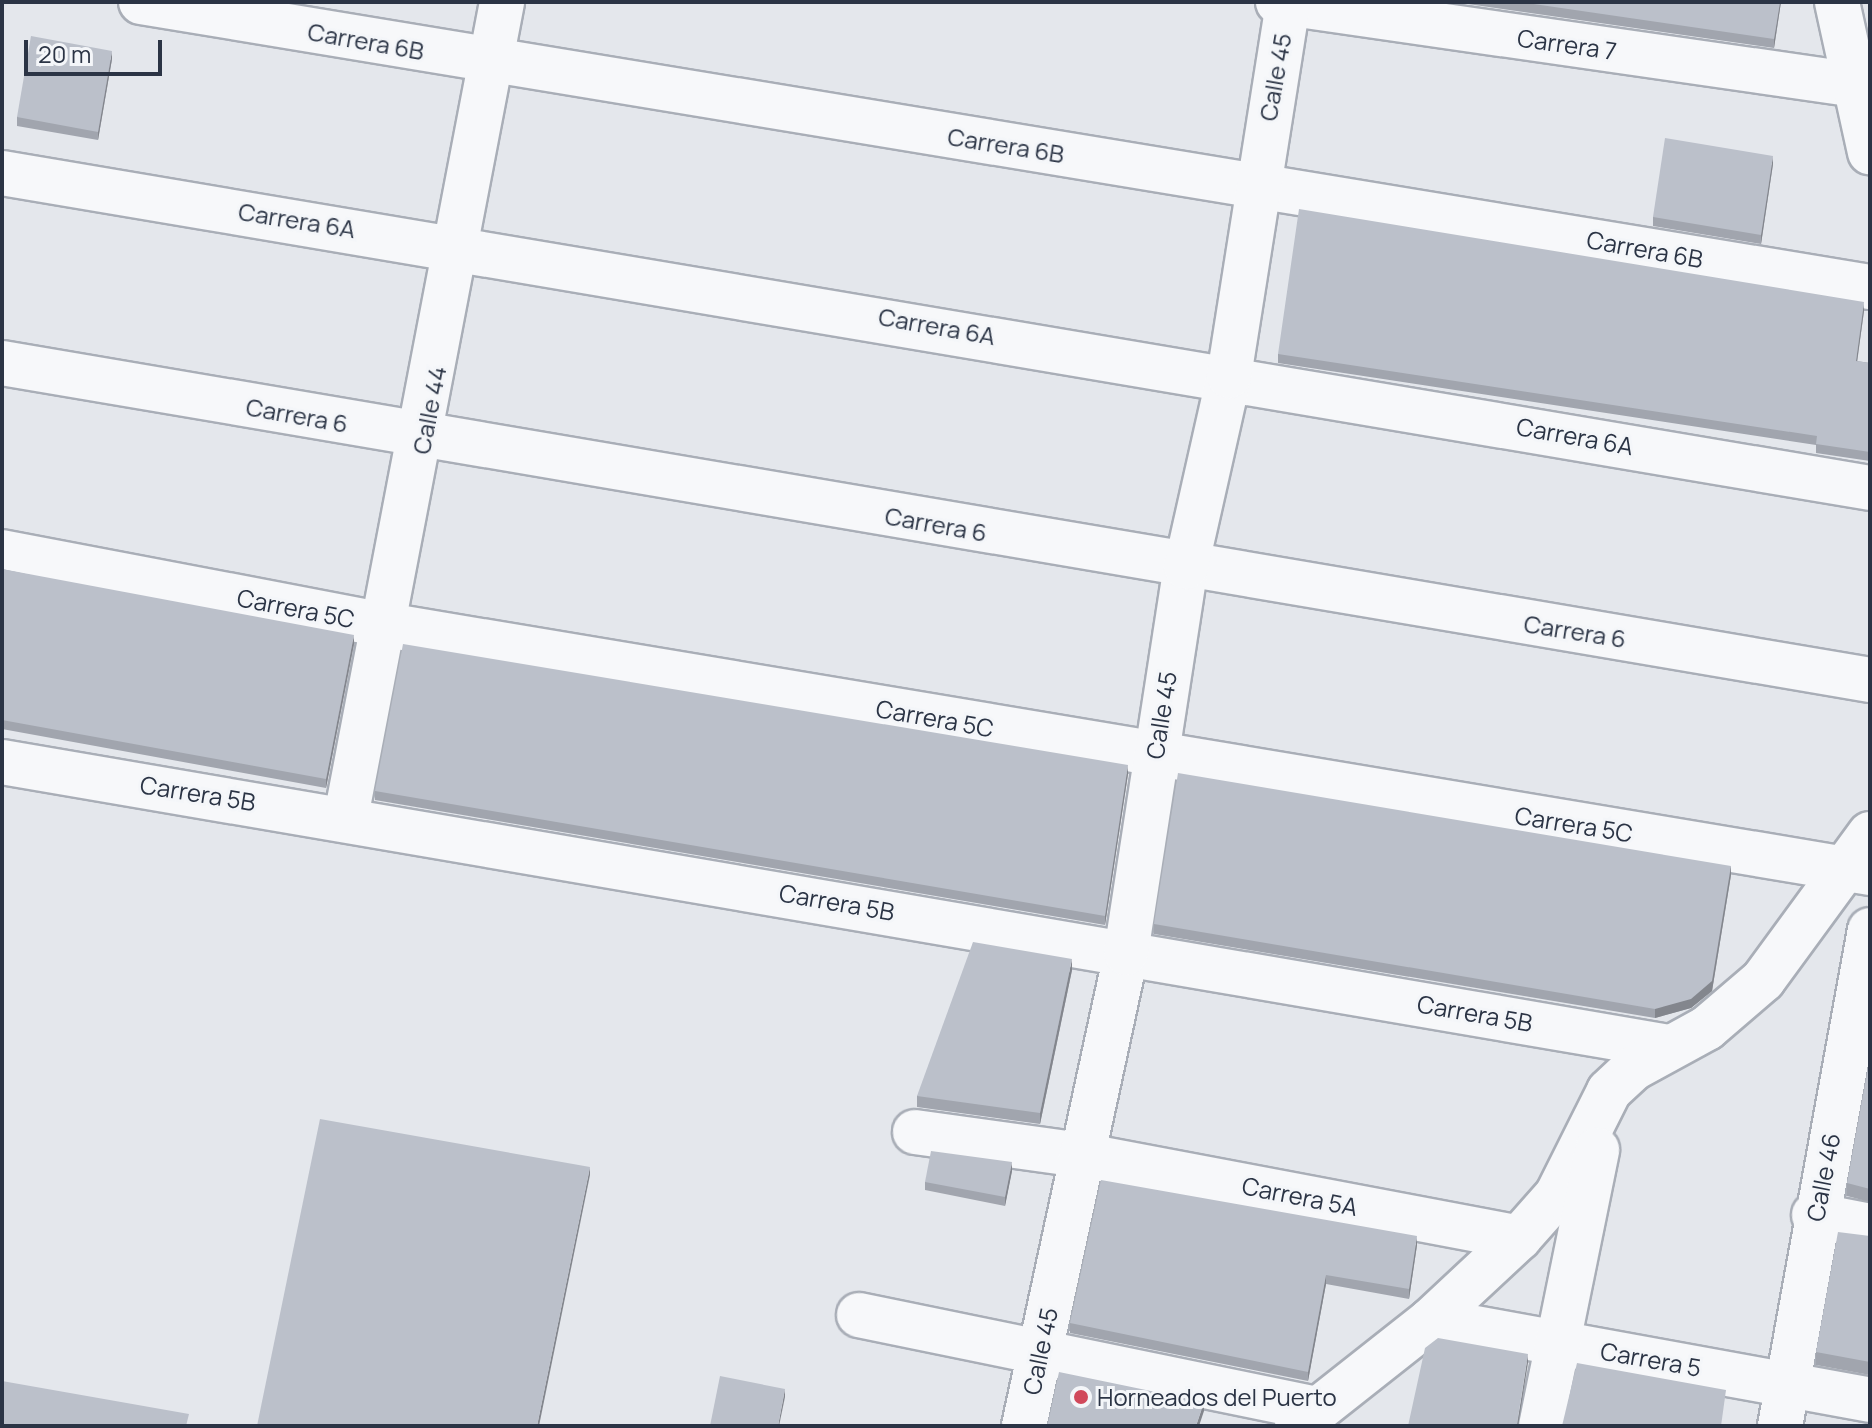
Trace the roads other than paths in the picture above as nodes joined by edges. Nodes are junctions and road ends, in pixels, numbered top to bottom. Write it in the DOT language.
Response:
graph roads {
  1 [pos="141,2"];
  2 [pos="502,2"];
  3 [pos="1837,2"];
  4 [pos="1285,3"];
  5 [pos="493,63"];
  6 [pos="1856,85"];
  7 [pos="1870,152"];
  8 [pos="2,173"];
  9 [pos="1257,184"];
  10 [pos="461,246"];
  11 [pos="1870,287"];
  12 [pos="2,363"];
  13 [pos="1229,376"];
  14 [pos="423,437"];
  15 [pos="1870,488"];
  16 [pos="2,552"];
  17 [pos="1186,567"];
  18 [pos="386,625"];
  19 [pos="1870,680"];
  20 [pos="1154,755"];
  21 [pos="2,762"];
  22 [pos="346,817"];
  23 [pos="1870,834"];
  24 [pos="1856,870"];
  25 [pos="1870,930"];
  26 [pos="1126,953"];
  27 [pos="1670,1047"];
  28 [pos="1859,1057"];
  29 [pos="1609,1091"];
  30 [pos="915,1132"];
  31 [pos="1081,1155"];
  32 [pos="1814,1215"];
  33 [pos="1870,1226"];
  34 [pos="1519,1238"];
  35 [pos="859,1315"];
  36 [pos="1431,1320"];
  37 [pos="1556,1342"];
  38 [pos="1040,1353"];
  39 [pos="1870,1400"];
  40 [pos="1784,1405"];
  41 [pos="1305,1417"];
  42 [pos="1024,1426"];
  43 [pos="1541,1426"];
  1 -- 5 [label="street, Carrera 6B"];
  2 -- 5 [label="street, Calle 44"];
  3 -- 6 [label="street"];
  4 -- 6 [label="street, Carrera 7"];
  4 -- 9 [label="street, Calle 45"];
  5 -- 9 [label="street, Carrera 6B"];
  5 -- 10 [label="street, Calle 44"];
  6 -- 7 [label="street"];
  8 -- 10 [label="street, Carrera 6A"];
  9 -- 11 [label="street, Carrera 6B"];
  9 -- 13 [label="street, Calle 45"];
  10 -- 13 [label="street, Carrera 6A"];
  10 -- 14 [label="street, Calle 44"];
  12 -- 14 [label="street, Carrera 6"];
  13 -- 15 [label="street, Carrera 6A"];
  13 -- 17 [label="street, Calle 45"];
  14 -- 17 [label="street, Carrera 6"];
  14 -- 18 [label="street, Calle 44"];
  16 -- 18 [label="street, Carrera 5C"];
  17 -- 19 [label="street, Carrera 6"];
  17 -- 20 [label="street, Calle 45"];
  18 -- 20 [label="street, Carrera 5C"];
  18 -- 22 [label="street, Calle 44"];
  20 -- 24 [label="street, Carrera 5C"];
  20 -- 26 [label="street, Calle 45"];
  21 -- 22 [label="street, Carrera 5B"];
  22 -- 26 [label="street, Carrera 5B"];
  23 -- 24 [label="street"];
  24 -- 27 [label="street"];
  25 -- 28 [label="street, Calle 46"];
  26 -- 27 [label="street, Carrera 5B"];
  26 -- 31 [label="street, Calle 45"];
  27 -- 29 [label="street"];
  28 -- 32 [label="street, Calle 46"];
  29 -- 34 [label="street"];
  29 -- 37 [label="street"];
  30 -- 31 [label="street, Carrera 5A"];
  31 -- 34 [label="street, Carrera 5A"];
  31 -- 38 [label="street, Calle 45"];
  32 -- 33 [label="street"];
  32 -- 40 [label="street, Calle 46"];
  34 -- 36 [label="street"];
  35 -- 38 [label="street"];
  36 -- 37 [label="street, Carrera 5"];
  36 -- 41 [label="street"];
  37 -- 40 [label="street, Carrera 5"];
  37 -- 43 [label="street"];
  38 -- 41 [label="street"];
  38 -- 42 [label="street, Calle 45"];
  39 -- 40 [label="street, Carrera 5"];
}
